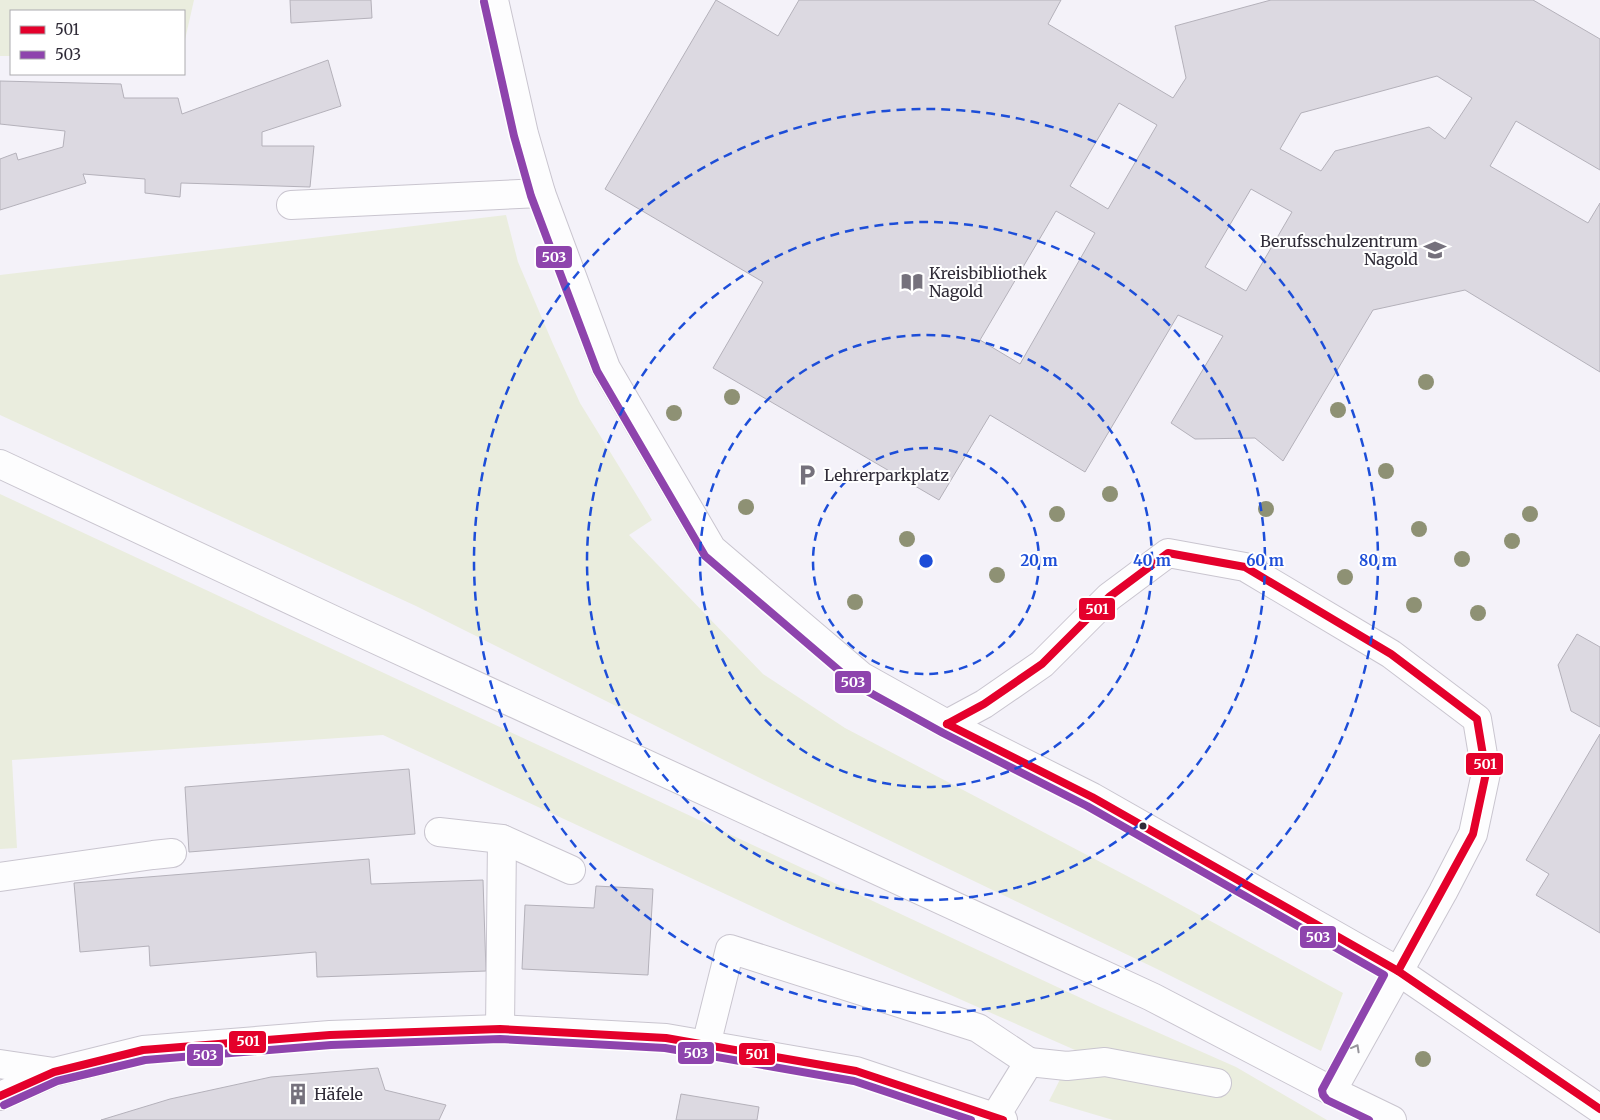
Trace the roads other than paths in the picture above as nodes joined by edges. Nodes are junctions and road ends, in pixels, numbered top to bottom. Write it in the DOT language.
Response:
graph roads {
  1 [pos="494,0"];
  2 [pos="541,193"];
  3 [pos="291,206"];
  4 [pos="0,464"];
  5 [pos="946,724"];
  6 [pos="439,832"];
  7 [pos="502,839"];
  8 [pos="172,854"];
  9 [pos="571,870"];
  10 [pos="0,877"];
  11 [pos="1398,971"];
  12 [pos="500,1029"];
  13 [pos="706,1045"];
  14 [pos="1029,1062"];
  15 [pos="0,1064"];
  16 [pos="54,1072"];
  17 [pos="1217,1083"];
  18 [pos="1332,1091"];
  19 [pos="0,1096"];
  20 [pos="1600,1108"];
  21 [pos="999,1119"];
  22 [pos="1392,1120"];
  1 -- 2 [label="street"];
  2 -- 3 [label="street"];
  2 -- 5 [label="street"];
  4 -- 18 [label="street"];
  5 -- 11 [label="street"];
  5 -- 11 [label="street"];
  6 -- 7 [label="street"];
  7 -- 9 [label="street"];
  7 -- 12 [label="street"];
  8 -- 10 [label="street"];
  18 -- 11 [label="street, one-way"];
  11 -- 20 [label="street"];
  12 -- 13 [label="street"];
  12 -- 16 [label="street"];
  13 -- 14 [label="street"];
  13 -- 21 [label="street"];
  14 -- 17 [label="street"];
  14 -- 21 [label="street"];
  15 -- 16 [label="street"];
  16 -- 19 [label="street"];
  18 -- 22 [label="street"];
}
